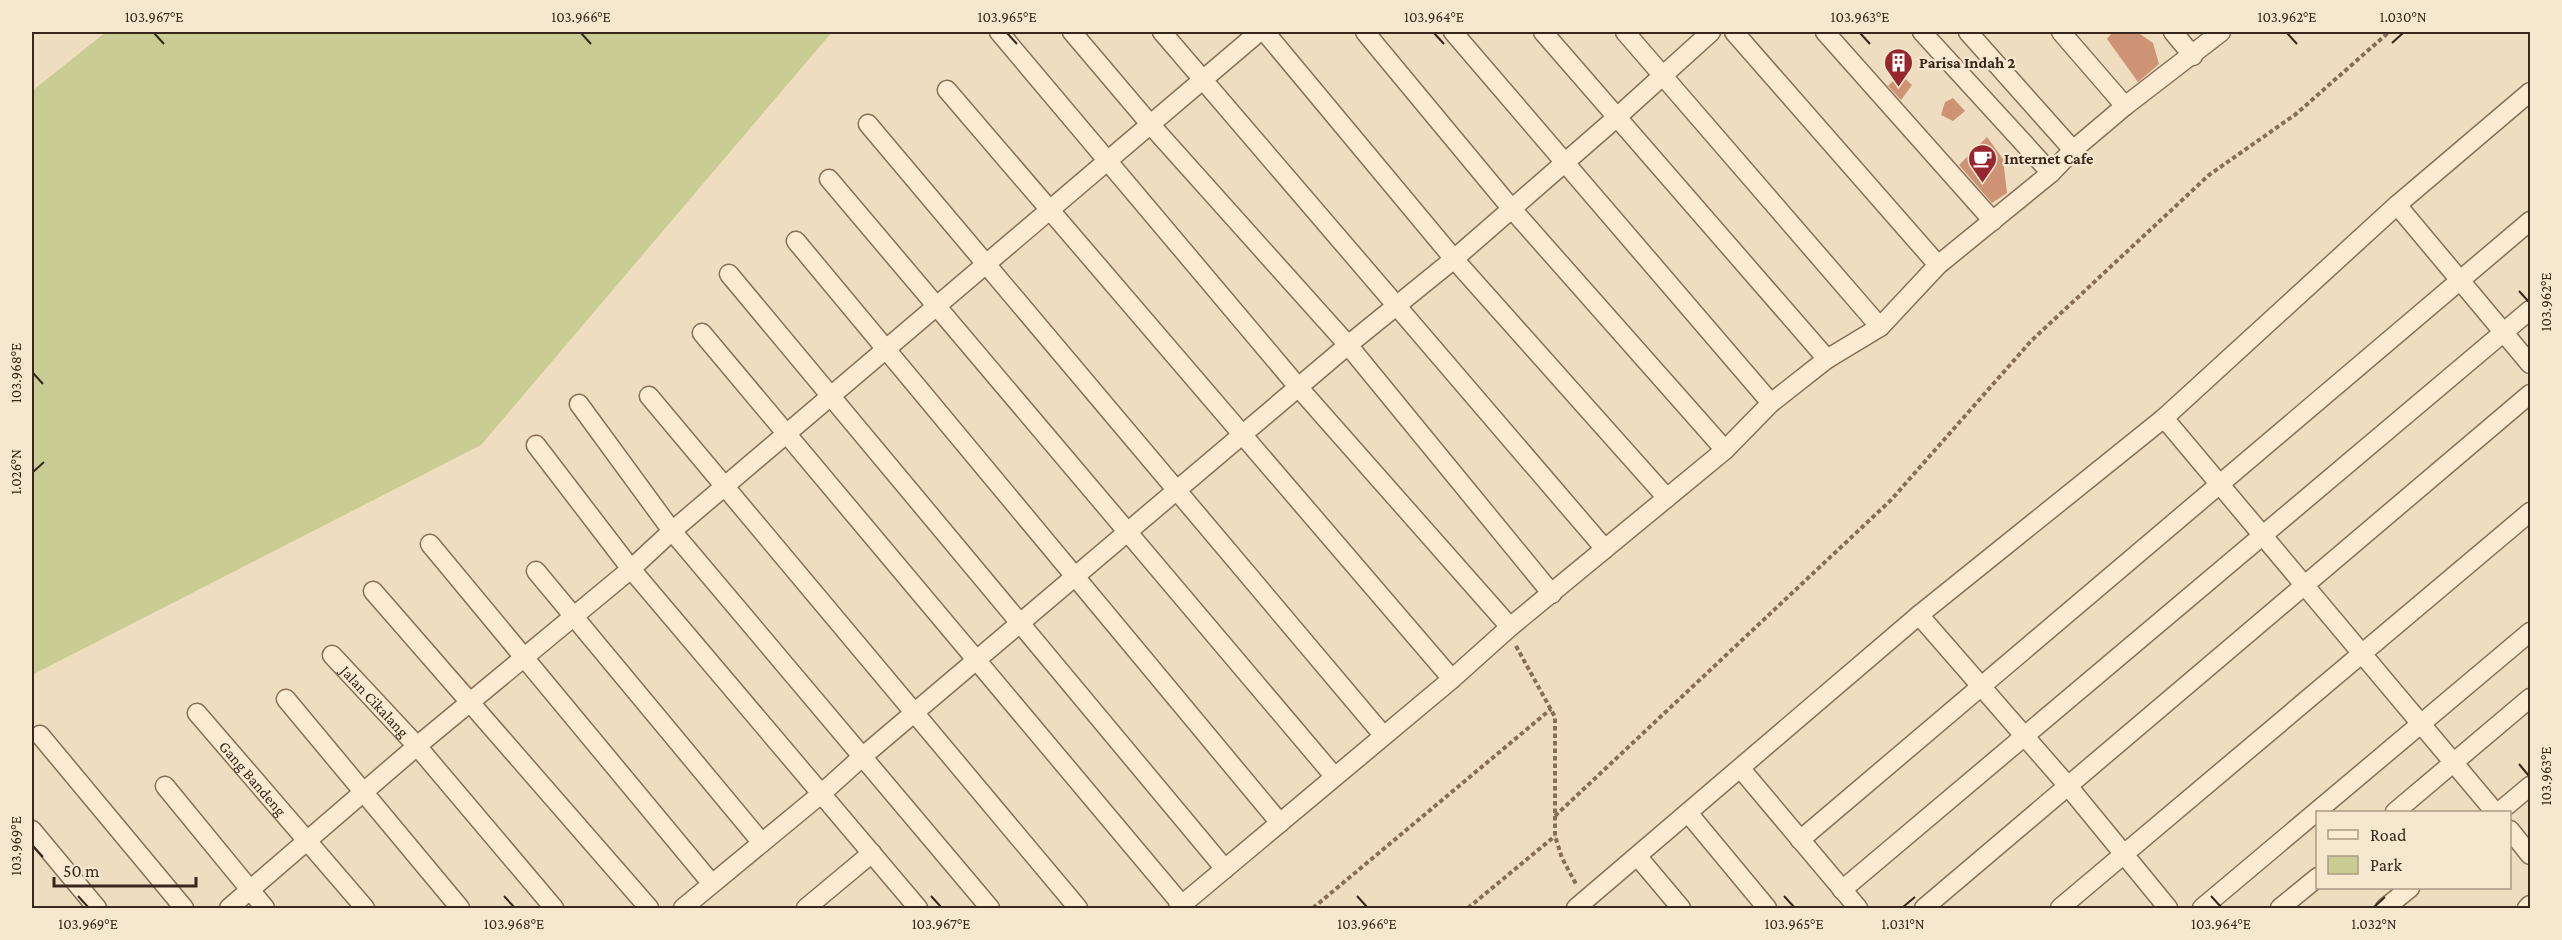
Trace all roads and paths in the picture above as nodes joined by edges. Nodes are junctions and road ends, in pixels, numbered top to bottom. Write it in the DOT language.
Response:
graph roads {
  1 [pos="999,32"];
  2 [pos="1072,32"];
  3 [pos="1162,32"];
  4 [pos="1259,32"];
  5 [pos="1265,32"];
  6 [pos="1365,32"];
  7 [pos="1453,32"];
  8 [pos="1543,32"];
  9 [pos="1626,32"];
  10 [pos="1711,32"];
  11 [pos="1734,32"];
  12 [pos="1825,32"];
  13 [pos="1922,32"];
  14 [pos="1968,32"];
  15 [pos="2061,32"];
  16 [pos="2173,32"];
  17 [pos="2222,32"];
  18 [pos="2389,32"];
  19 [pos="2193,56"];
  20 [pos="1664,75"];
  21 [pos="1203,79"];
  22 [pos="947,90"];
  23 [pos="2530,92"];
  24 [pos="2126,106"];
  25 [pos="1616,118"];
  26 [pos="868,124"];
  27 [pos="1150,124"];
  28 [pos="2073,150"];
  29 [pos="1107,161"];
  30 [pos="1563,163"];
  31 [pos="2051,173"];
  32 [pos="829,179"];
  33 [pos="2397,205"];
  34 [pos="1511,208"];
  35 [pos="1051,210"];
  36 [pos="1993,221"];
  37 [pos="2530,221"];
  38 [pos="796,241"];
  39 [pos="1454,260"];
  40 [pos="986,263"];
  41 [pos="1938,265"];
  42 [pos="729,274"];
  43 [pos="2459,282"];
  44 [pos="936,306"];
  45 [pos="1398,306"];
  46 [pos="2530,310"];
  47 [pos="1880,327"];
  48 [pos="702,333"];
  49 [pos="2504,333"];
  50 [pos="1348,345"];
  51 [pos="886,349"];
  52 [pos="1827,359"];
  53 [pos="2530,364"];
  54 [pos="1299,388"];
  55 [pos="2530,394"];
  56 [pos="649,396"];
  57 [pos="831,396"];
  58 [pos="1772,403"];
  59 [pos="579,404"];
  60 [pos="2164,418"];
  61 [pos="786,433"];
  62 [pos="1243,435"];
  63 [pos="536,445"];
  64 [pos="1725,450"];
  65 [pos="2218,485"];
  66 [pos="724,486"];
  67 [pos="1177,490"];
  68 [pos="1667,498"];
  69 [pos="2530,512"];
  70 [pos="672,531"];
  71 [pos="1128,532"];
  72 [pos="2262,536"];
  73 [pos="430,544"];
  74 [pos="1605,549"];
  75 [pos="631,568"];
  76 [pos="536,571"];
  77 [pos="1075,576"];
  78 [pos="2305,585"];
  79 [pos="373,591"];
  80 [pos="1552,594"];
  81 [pos="1919,615"];
  82 [pos="574,616"];
  83 [pos="1020,622"];
  84 [pos="1510,627"];
  85 [pos="2530,632"];
  86 [pos="2361,654"];
  87 [pos="332,655"];
  88 [pos="524,657"];
  89 [pos="977,660"];
  90 [pos="1452,679"];
  91 [pos="1980,686"];
  92 [pos="2530,698"];
  93 [pos="286,699"];
  94 [pos="471,702"];
  95 [pos="1551,709"];
  96 [pos="914,712"];
  97 [pos="197,713"];
  98 [pos="2420,724"];
  99 [pos="40,735"];
  100 [pos="1383,735"];
  101 [pos="2024,736"];
  102 [pos="417,746"];
  103 [pos="862,757"];
  104 [pos="2453,763"];
  105 [pos="1741,769"];
  106 [pos="1334,776"];
  107 [pos="165,786"];
  108 [pos="2068,786"];
  109 [pos="2530,786"];
  110 [pos="364,794"];
  111 [pos="821,794"];
  112 [pos="2317,811"];
  113 [pos="2397,811"];
  114 [pos="2495,811"];
  115 [pos="2499,811"];
  116 [pos="2316,812"];
  117 [pos="1689,814"];
  118 [pos="1555,816"];
  119 [pos="1280,823"];
  120 [pos="32,830"];
  121 [pos="2511,831"];
  122 [pos="1555,836"];
  123 [pos="1800,840"];
  124 [pos="309,841"];
  125 [pos="762,843"];
  126 [pos="872,853"];
  127 [pos="2123,855"];
  128 [pos="2530,855"];
  129 [pos="1638,857"];
  130 [pos="1225,869"];
  131 [pos="2316,879"];
  132 [pos="712,884"];
  133 [pos="2409,889"];
  134 [pos="250,890"];
  135 [pos="1842,890"];
  136 [pos="2530,905"];
  137 [pos="1584,906"];
  138 [pos="1180,907"];
  139 [pos="97,909"];
  140 [pos="184,909"];
  141 [pos="229,909"];
  142 [pos="266,909"];
  143 [pos="365,909"];
  144 [pos="460,909"];
  145 [pos="554,909"];
  146 [pos="649,909"];
  147 [pos="683,909"];
  148 [pos="806,909"];
  149 [pos="918,909"];
  150 [pos="990,909"];
  151 [pos="1078,909"];
  152 [pos="1313,909"];
  153 [pos="1468,909"];
  154 [pos="1681,909"];
  155 [pos="1767,909"];
  156 [pos="1858,909"];
  157 [pos="1924,909"];
  158 [pos="2060,909"];
  159 [pos="2168,909"];
  160 [pos="2202,909"];
  161 [pos="2280,909"];
  162 [pos="2385,909"];
  163 [pos="2527,909"];
  1 -- 29 [label="street"];
  2 -- 27 [label="street"];
  3 -- 21 [label="street"];
  4 -- 21 [label="street"];
  5 -- 39 [label="street"];
  6 -- 34 [label="street"];
  7 -- 30 [label="street"];
  8 -- 25 [label="street"];
  9 -- 20 [label="street"];
  10 -- 20 [label="street"];
  11 -- 41 [label="street"];
  12 -- 36 [label="street"];
  13 -- 31 [label="street"];
  14 -- 28 [label="street"];
  15 -- 24 [label="street"];
  16 -- 19 [label="street"];
  17 -- 19 [label="street"];
  18 -- 118 [label="path"];
  19 -- 24 [label="street"];
  20 -- 25 [label="street"];
  20 -- 47 [label="street"];
  21 -- 27 [label="street"];
  21 -- 45 [label="street"];
  22 -- 35 [label="street"];
  23 -- 33 [label="street"];
  24 -- 28 [label="street"];
  25 -- 30 [label="street"];
  25 -- 52 [label="street"];
  26 -- 40 [label="street"];
  27 -- 29 [label="street"];
  27 -- 50 [label="street"];
  28 -- 31 [label="street"];
  29 -- 35 [label="street"];
  29 -- 54 [label="street"];
  30 -- 34 [label="street"];
  30 -- 58 [label="street"];
  31 -- 36 [label="street"];
  32 -- 44 [label="street"];
  33 -- 43 [label="street"];
  33 -- 60 [label="street"];
  34 -- 39 [label="street"];
  34 -- 64 [label="street"];
  35 -- 40 [label="street"];
  35 -- 62 [label="street"];
  36 -- 41 [label="street"];
  37 -- 43 [label="street"];
  38 -- 51 [label="street"];
  39 -- 45 [label="street"];
  39 -- 68 [label="street"];
  40 -- 44 [label="street"];
  40 -- 67 [label="street"];
  41 -- 47 [label="street"];
  42 -- 57 [label="street"];
  43 -- 49 [label="street"];
  43 -- 65 [label="street"];
  44 -- 51 [label="street"];
  44 -- 71 [label="street"];
  45 -- 50 [label="street"];
  45 -- 74 [label="street"];
  46 -- 49 [label="street"];
  47 -- 52 [label="street"];
  48 -- 61 [label="street"];
  49 -- 53 [label="street"];
  49 -- 72 [label="street"];
  50 -- 54 [label="street"];
  50 -- 80 [label="street"];
  51 -- 57 [label="street"];
  51 -- 77 [label="street"];
  52 -- 58 [label="street"];
  54 -- 62 [label="street"];
  54 -- 84 [label="street"];
  55 -- 78 [label="street"];
  56 -- 66 [label="street"];
  57 -- 61 [label="street"];
  57 -- 83 [label="street"];
  58 -- 64 [label="street"];
  59 -- 70 [label="street"];
  60 -- 65 [label="street"];
  60 -- 81 [label="street"];
  61 -- 66 [label="street"];
  61 -- 89 [label="street"];
  62 -- 67 [label="street"];
  62 -- 90 [label="street"];
  63 -- 75 [label="street"];
  64 -- 68 [label="street"];
  65 -- 72 [label="street"];
  65 -- 91 [label="street"];
  66 -- 70 [label="street"];
  66 -- 96 [label="street"];
  67 -- 71 [label="street"];
  67 -- 100 [label="street"];
  68 -- 74 [label="street"];
  69 -- 86 [label="street"];
  70 -- 75 [label="street"];
  70 -- 103 [label="street"];
  71 -- 77 [label="street"];
  71 -- 106 [label="street"];
  72 -- 78 [label="street"];
  72 -- 101 [label="street"];
  73 -- 88 [label="street"];
  74 -- 80 [label="street"];
  75 -- 82 [label="street"];
  75 -- 111 [label="street"];
  76 -- 82 [label="street"];
  77 -- 83 [label="street"];
  77 -- 119 [label="street"];
  78 -- 86 [label="street"];
  78 -- 108 [label="street"];
  79 -- 94 [label="street"];
  80 -- 84 [label="street"];
  81 -- 91 [label="street"];
  81 -- 105 [label="street"];
  82 -- 88 [label="street"];
  82 -- 125 [label="street"];
  83 -- 89 [label="street"];
  83 -- 130 [label="street"];
  84 -- 90 [label="street"];
  84 -- 95 [label="path"];
  85 -- 98 [label="street"];
  86 -- 98 [label="street"];
  86 -- 127 [label="street"];
  87 -- 102 [label="street, Jalan Cikalang"];
  88 -- 94 [label="street"];
  88 -- 132 [label="street"];
  89 -- 96 [label="street"];
  89 -- 138 [label="street"];
  90 -- 100 [label="street"];
  91 -- 101 [label="street"];
  91 -- 123 [label="street"];
  92 -- 104 [label="street"];
  93 -- 110 [label="street"];
  94 -- 102 [label="street"];
  94 -- 146 [label="street"];
  95 -- 118 [label="path"];
  95 -- 152 [label="path"];
  96 -- 103 [label="street"];
  96 -- 151 [label="street"];
  97 -- 124 [label="street, Gang Bandeng"];
  98 -- 104 [label="street"];
  98 -- 112 [label="street"];
  99 -- 140 [label="street"];
  100 -- 106 [label="street"];
  101 -- 108 [label="street"];
  101 -- 135 [label="street"];
  102 -- 110 [label="street"];
  102 -- 145 [label="street, Jalan Cikalang"];
  103 -- 111 [label="street"];
  103 -- 150 [label="street"];
  104 -- 113 [label="street"];
  104 -- 114 [label="street"];
  105 -- 117 [label="street"];
  105 -- 123 [label="street"];
  106 -- 119 [label="street"];
  107 -- 134 [label="street"];
  108 -- 127 [label="street"];
  108 -- 157 [label="street"];
  109 -- 115 [label="street"];
  110 -- 124 [label="street"];
  110 -- 144 [label="street"];
  111 -- 125 [label="street"];
  111 -- 126 [label="street"];
  116 -- 160 [label="street"];
  117 -- 129 [label="street"];
  117 -- 155 [label="street"];
  118 -- 122 [label="path"];
  119 -- 130 [label="street"];
  120 -- 139 [label="street"];
  121 -- 128 [label="street"];
  122 -- 137 [label="path"];
  122 -- 153 [label="path"];
  123 -- 135 [label="street"];
  124 -- 134 [label="street"];
  124 -- 143 [label="street, Gang Bandeng"];
  125 -- 132 [label="street"];
  126 -- 148 [label="street"];
  126 -- 149 [label="street"];
  127 -- 158 [label="street"];
  127 -- 159 [label="street"];
  129 -- 137 [label="street"];
  129 -- 154 [label="street"];
  130 -- 138 [label="street"];
  131 -- 161 [label="street"];
  132 -- 147 [label="street"];
  133 -- 162 [label="street"];
  134 -- 141 [label="street"];
  134 -- 142 [label="street"];
  135 -- 156 [label="street"];
  136 -- 163 [label="street"];
}
